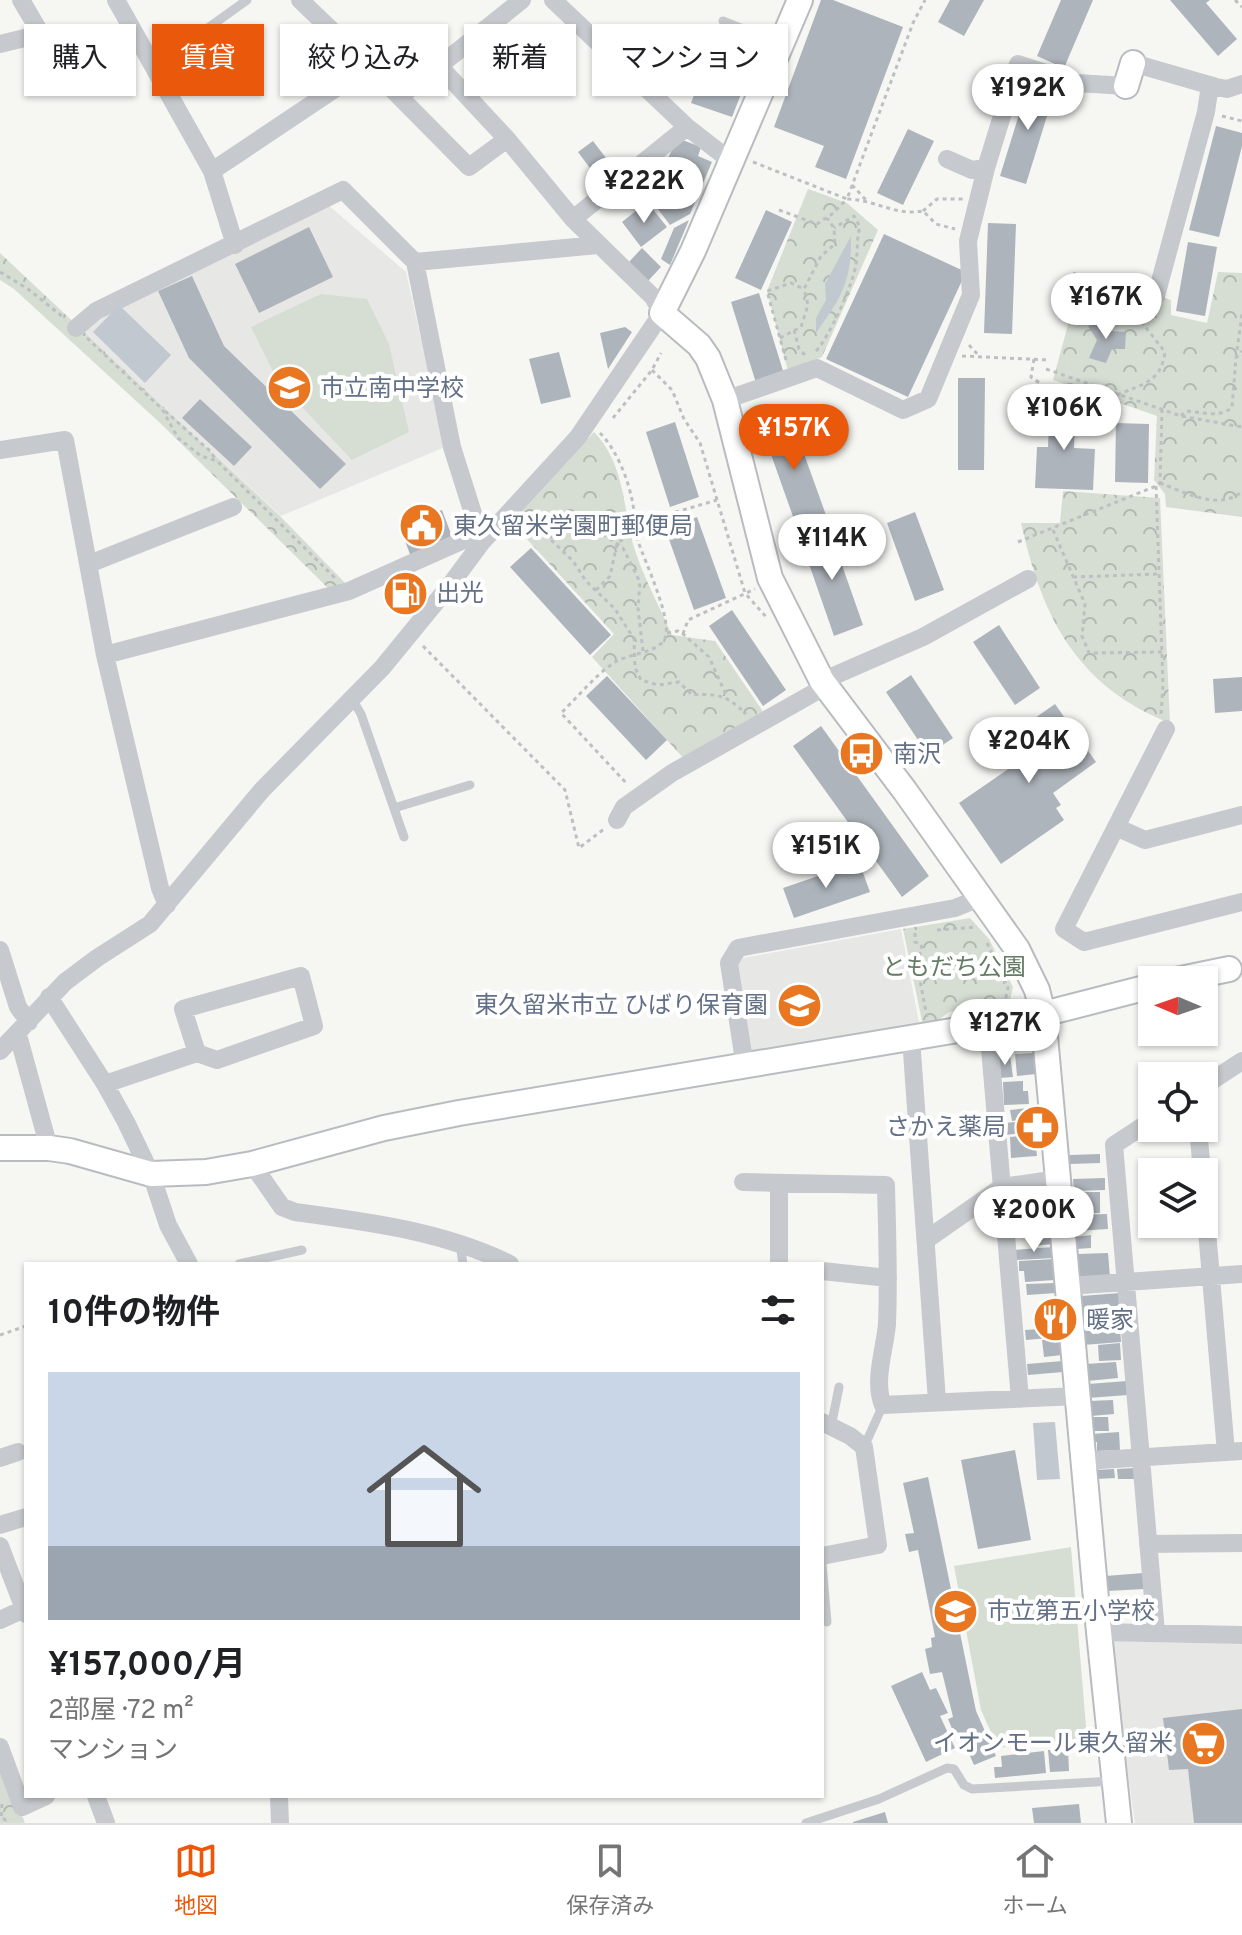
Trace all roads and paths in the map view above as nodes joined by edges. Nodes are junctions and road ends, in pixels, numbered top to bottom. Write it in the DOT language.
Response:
graph roads {
  1 [pos="21,0"];
  2 [pos="116,0"];
  3 [pos="247,0"];
  4 [pos="300,0"];
  5 [pos="522,0"];
  6 [pos="553,0"];
  7 [pos="800,0"];
  8 [pos="925,0"];
  9 [pos="1235,0"];
  10 [pos="1242,7"];
  11 [pos="723,21"];
  12 [pos="35,24"];
  13 [pos="214,24"];
  14 [pos="325,24"];
  15 [pos="731,24"];
  16 [pos="788,28"];
  17 [pos="24,38"];
  18 [pos="138,39"];
  19 [pos="0,44"];
  20 [pos="448,59"];
  21 [pos="448,76"];
  22 [pos="1242,84"];
  23 [pos="1210,85"];
  24 [pos="324,96"];
  25 [pos="400,96"];
  26 [pos="759,96"];
  27 [pos="1206,112"];
  28 [pos="1242,121"];
  29 [pos="687,127"];
  30 [pos="507,139"];
  31 [pos="733,159"];
  32 [pos="947,159"];
  33 [pos="986,168"];
  34 [pos="212,171"];
  35 [pos="852,185"];
  36 [pos="978,198"];
  37 [pos="847,199"];
  38 [pos="866,200"];
  39 [pos="779,210"];
  40 [pos="923,211"];
  41 [pos="827,218"];
  42 [pos="573,219"];
  43 [pos="834,228"];
  44 [pos="970,233"];
  45 [pos="235,245"];
  46 [pos="598,245"];
  47 [pos="415,262"];
  48 [pos="0,272"];
  49 [pos="1073,273"];
  50 [pos="804,289"];
  51 [pos="1156,296"];
  52 [pos="662,313"];
  53 [pos="1242,314"];
  54 [pos="76,328"];
  55 [pos="794,330"];
  56 [pos="780,338"];
  57 [pos="1242,351"];
  58 [pos="661,353"];
  59 [pos="946,355"];
  60 [pos="1236,358"];
  61 [pos="1034,359"];
  62 [pos="1049,360"];
  63 [pos="1046,369"];
  64 [pos="652,370"];
  65 [pos="792,377"];
  66 [pos="1041,384"];
  67 [pos="1117,395"];
  68 [pos="725,400"];
  69 [pos="162,409"];
  70 [pos="1162,410"];
  71 [pos="1181,416"];
  72 [pos="1242,427"];
  73 [pos="594,428"];
  74 [pos="0,450"];
  75 [pos="217,461"];
  76 [pos="1158,484"];
  77 [pos="1242,492"];
  78 [pos="718,500"];
  79 [pos="518,505"];
  80 [pos="233,507"];
  81 [pos="636,528"];
  82 [pos="1053,530"];
  83 [pos="479,538"];
  84 [pos="549,538"];
  85 [pos="1018,542"];
  86 [pos="617,544"];
  87 [pos="89,564"];
  88 [pos="1159,574"];
  89 [pos="1073,577"];
  90 [pos="1028,579"];
  91 [pos="596,590"];
  92 [pos="349,591"];
  93 [pos="745,593"];
  94 [pos="773,625"];
  95 [pos="411,633"];
  96 [pos="667,633"];
  97 [pos="683,634"];
  98 [pos="643,651"];
  99 [pos="1162,652"];
  100 [pos="634,654"];
  101 [pos="105,655"];
  102 [pos="824,684"];
  103 [pos="728,698"];
  104 [pos="352,699"];
  105 [pos="758,725"];
  106 [pos="1164,728"];
  107 [pos="470,785"];
  108 [pos="639,797"];
  109 [pos="394,808"];
  110 [pos="1242,815"];
  111 [pos="617,820"];
  112 [pos="1116,827"];
  113 [pos="404,837"];
  114 [pos="980,898"];
  115 [pos="1242,902"];
  116 [pos="167,905"];
  117 [pos="919,915"];
  118 [pos="935,930"];
  119 [pos="0,950"];
  120 [pos="1138,990"];
  121 [pos="49,997"];
  122 [pos="1006,1001"];
  123 [pos="937,1014"];
  124 [pos="1043,1014"];
  125 [pos="988,1025"];
  126 [pos="24,1028"];
  127 [pos="911,1038"];
  128 [pos="0,1051"];
  129 [pos="197,1053"];
  130 [pos="1242,1061"];
  131 [pos="745,1067"];
  132 [pos="1218,1077"];
  133 [pos="105,1084"];
  134 [pos="1138,1129"];
  135 [pos="0,1148"];
  136 [pos="49,1148"];
  137 [pos="252,1164"];
  138 [pos="151,1174"];
  139 [pos="1058,1179"];
  140 [pos="743,1182"];
  141 [pos="779,1183"];
  142 [pos="1002,1187"];
  143 [pos="1208,1238"];
  144 [pos="926,1240"];
  145 [pos="460,1242"];
  146 [pos="302,1250"];
  147 [pos="188,1262"];
  148 [pos="248,1262"];
  149 [pos="463,1262"];
  150 [pos="505,1262"];
  151 [pos="779,1262"];
  152 [pos="824,1271"];
  153 [pos="1242,1274"];
  154 [pos="1211,1276"];
  155 [pos="888,1278"];
  156 [pos="1125,1283"];
  157 [pos="1068,1286"];
  158 [pos="24,1327"];
  159 [pos="0,1335"];
  160 [pos="839,1387"];
  161 [pos="1078,1396"];
  162 [pos="1020,1399"];
  163 [pos="937,1401"];
  164 [pos="883,1405"];
  165 [pos="826,1424"];
  166 [pos="864,1447"];
  167 [pos="1234,1451"];
  168 [pos="1141,1458"];
  169 [pos="1084,1461"];
  170 [pos="24,1518"];
  171 [pos="0,1525"];
  172 [pos="1242,1543"];
  173 [pos="1148,1544"];
  174 [pos="0,1546"];
  175 [pos="824,1556"];
  176 [pos="824,1587"];
  177 [pos="24,1606"];
  178 [pos="0,1620"];
  179 [pos="827,1622"];
  180 [pos="1099,1632"];
  181 [pos="1156,1633"];
  182 [pos="1242,1635"];
  183 [pos="0,1747"];
  184 [pos="1114,1781"];
  185 [pos="42,1798"];
  186 [pos="97,1798"];
  187 [pos="279,1798"];
  188 [pos="106,1823"];
  189 [pos="280,1823"];
  190 [pos="806,1823"];
  191 [pos="1119,1823"];
  1 -- 12 [label="street"];
  2 -- 18 [label="street"];
  3 -- 13 [label="lane"];
  4 -- 14 [label="street"];
  5 -- 20 [label="street"];
  6 -- 29 [label="street"];
  7 -- 16 [label="street"];
  8 -- 35 [label="path"];
  9 -- 10 [label="path"];
  11 -- 15 [label="lane"];
  17 -- 19 [label="street"];
  18 -- 34 [label="street"];
  21 -- 30 [label="street"];
  22 -- 23 [label="street"];
  23 -- 27 [label="street"];
  23 -- 33 [label="street"];
  24 -- 34 [label="street"];
  25 -- 30 [label="street"];
  26 -- 31 [label="street"];
  27 -- 28 [label="path"];
  27 -- 51 [label="street"];
  29 -- 31 [label="street"];
  29 -- 42 [label="street"];
  30 -- 42 [label="street"];
  31 -- 37 [label="path"];
  31 -- 52 [label="street"];
  32 -- 33 [label="street"];
  33 -- 36 [label="street"];
  34 -- 45 [label="street"];
  35 -- 37 [label="path"];
  35 -- 38 [label="path"];
  36 -- 40 [label="path"];
  36 -- 44 [label="street"];
  37 -- 38 [label="path"];
  37 -- 41 [label="path"];
  38 -- 40 [label="path"];
  39 -- 41 [label="path"];
  40 -- 44 [label="path"];
  41 -- 43 [label="path"];
  42 -- 46 [label="street"];
  43 -- 50 [label="path"];
  43 -- 55 [label="path"];
  44 -- 59 [label="street"];
  45 -- 47 [label="street"];
  45 -- 54 [label="street"];
  46 -- 47 [label="street"];
  46 -- 52 [label="street"];
  47 -- 83 [label="street"];
  48 -- 54 [label="path"];
  49 -- 67 [label="path"];
  50 -- 55 [label="path"];
  50 -- 56 [label="path"];
  52 -- 68 [label="street"];
  52 -- 73 [label="street"];
  53 -- 60 [label="path"];
  54 -- 69 [label="path"];
  55 -- 56 [label="path"];
  56 -- 65 [label="path"];
  57 -- 60 [label="path"];
  58 -- 64 [label="path"];
  59 -- 61 [label="path"];
  59 -- 65 [label="street"];
  60 -- 71 [label="path"];
  61 -- 62 [label="path"];
  61 -- 66 [label="path"];
  63 -- 67 [label="path"];
  64 -- 73 [label="path"];
  64 -- 78 [label="path"];
  65 -- 68 [label="street"];
  67 -- 70 [label="path"];
  68 -- 102 [label="street"];
  69 -- 75 [label="path"];
  69 -- 75 [label="path"];
  70 -- 71 [label="path"];
  70 -- 76 [label="path"];
  71 -- 72 [label="path"];
  73 -- 79 [label="street"];
  73 -- 81 [label="path"];
  74 -- 87 [label="street"];
  75 -- 92 [label="path"];
  76 -- 77 [label="path"];
  76 -- 82 [label="path"];
  76 -- 88 [label="path"];
  78 -- 81 [label="path"];
  78 -- 93 [label="path"];
  79 -- 83 [label="street"];
  79 -- 84 [label="path"];
  80 -- 87 [label="street"];
  81 -- 86 [label="path"];
  81 -- 96 [label="path"];
  82 -- 85 [label="path"];
  82 -- 89 [label="path"];
  83 -- 92 [label="street"];
  83 -- 95 [label="street"];
  84 -- 86 [label="path"];
  84 -- 91 [label="path"];
  86 -- 91 [label="path"];
  86 -- 98 [label="path"];
  87 -- 101 [label="street"];
  88 -- 89 [label="path"];
  88 -- 99 [label="path"];
  89 -- 99 [label="path"];
  90 -- 102 [label="street"];
  91 -- 100 [label="path"];
  92 -- 101 [label="street"];
  93 -- 94 [label="path"];
  93 -- 97 [label="path"];
  95 -- 104 [label="street"];
  95 -- 111 [label="path"];
  96 -- 97 [label="path"];
  96 -- 98 [label="path"];
  97 -- 103 [label="path"];
  98 -- 100 [label="path"];
  99 -- 106 [label="path"];
  100 -- 103 [label="path"];
  100 -- 108 [label="path"];
  101 -- 116 [label="street"];
  102 -- 105 [label="street"];
  102 -- 114 [label="street"];
  103 -- 105 [label="path"];
  104 -- 109 [label="lane"];
  104 -- 116 [label="street"];
  105 -- 108 [label="street"];
  106 -- 112 [label="street"];
  107 -- 109 [label="lane"];
  108 -- 111 [label="street"];
  109 -- 113 [label="lane"];
  110 -- 112 [label="street"];
  112 -- 115 [label="street"];
  114 -- 117 [label="street"];
  114 -- 124 [label="street"];
  116 -- 121 [label="street"];
  117 -- 123 [label="path"];
  117 -- 131 [label="street"];
  118 -- 122 [label="path"];
  119 -- 126 [label="street"];
  120 -- 124 [label="street"];
  121 -- 126 [label="street"];
  121 -- 133 [label="street"];
  124 -- 125 [label="street"];
  124 -- 139 [label="street"];
  125 -- 127 [label="street"];
  125 -- 142 [label="street"];
  126 -- 128 [label="street"];
  126 -- 136 [label="street"];
  127 -- 131 [label="street"];
  127 -- 144 [label="street"];
  129 -- 129 [label="street"];
  129 -- 133 [label="street"];
  130 -- 132 [label="street"];
  131 -- 137 [label="street"];
  133 -- 138 [label="street"];
  134 -- 156 [label="street"];
  135 -- 136 [label="street"];
  136 -- 138 [label="street"];
  137 -- 138 [label="street"];
  137 -- 145 [label="street"];
  138 -- 147 [label="street"];
  139 -- 142 [label="street"];
  139 -- 157 [label="street"];
  140 -- 141 [label="street"];
  141 -- 151 [label="street"];
  141 -- 155 [label="street"];
  142 -- 144 [label="street"];
  142 -- 162 [label="street"];
  143 -- 154 [label="street"];
  144 -- 163 [label="street"];
  145 -- 149 [label="lane"];
  145 -- 150 [label="street"];
  146 -- 148 [label="lane"];
  152 -- 155 [label="street"];
  153 -- 154 [label="street"];
  154 -- 156 [label="street"];
  154 -- 167 [label="street"];
  155 -- 164 [label="street"];
  156 -- 157 [label="street"];
  156 -- 168 [label="street"];
  157 -- 161 [label="street"];
  158 -- 159 [label="path"];
  160 -- 165 [label="lane"];
  161 -- 162 [label="street"];
  161 -- 169 [label="street"];
  162 -- 163 [label="street"];
  163 -- 164 [label="street"];
  164 -- 166 [label="lane"];
  165 -- 166 [label="street"];
  166 -- 175 [label="street"];
  167 -- 168 [label="street"];
  168 -- 169 [label="street"];
  168 -- 173 [label="street"];
  169 -- 180 [label="street"];
  170 -- 171 [label="street"];
  172 -- 173 [label="street"];
  173 -- 181 [label="street"];
  174 -- 177 [label="street"];
  176 -- 179 [label="lane"];
  177 -- 178 [label="street"];
  180 -- 181 [label="street"];
  180 -- 184 [label="street"];
  181 -- 182 [label="street"];
  183 -- 185 [label="street"];
  184 -- 190 [label="lane"];
  184 -- 191 [label="street"];
  186 -- 188 [label="street"];
  187 -- 189 [label="street"];
}
